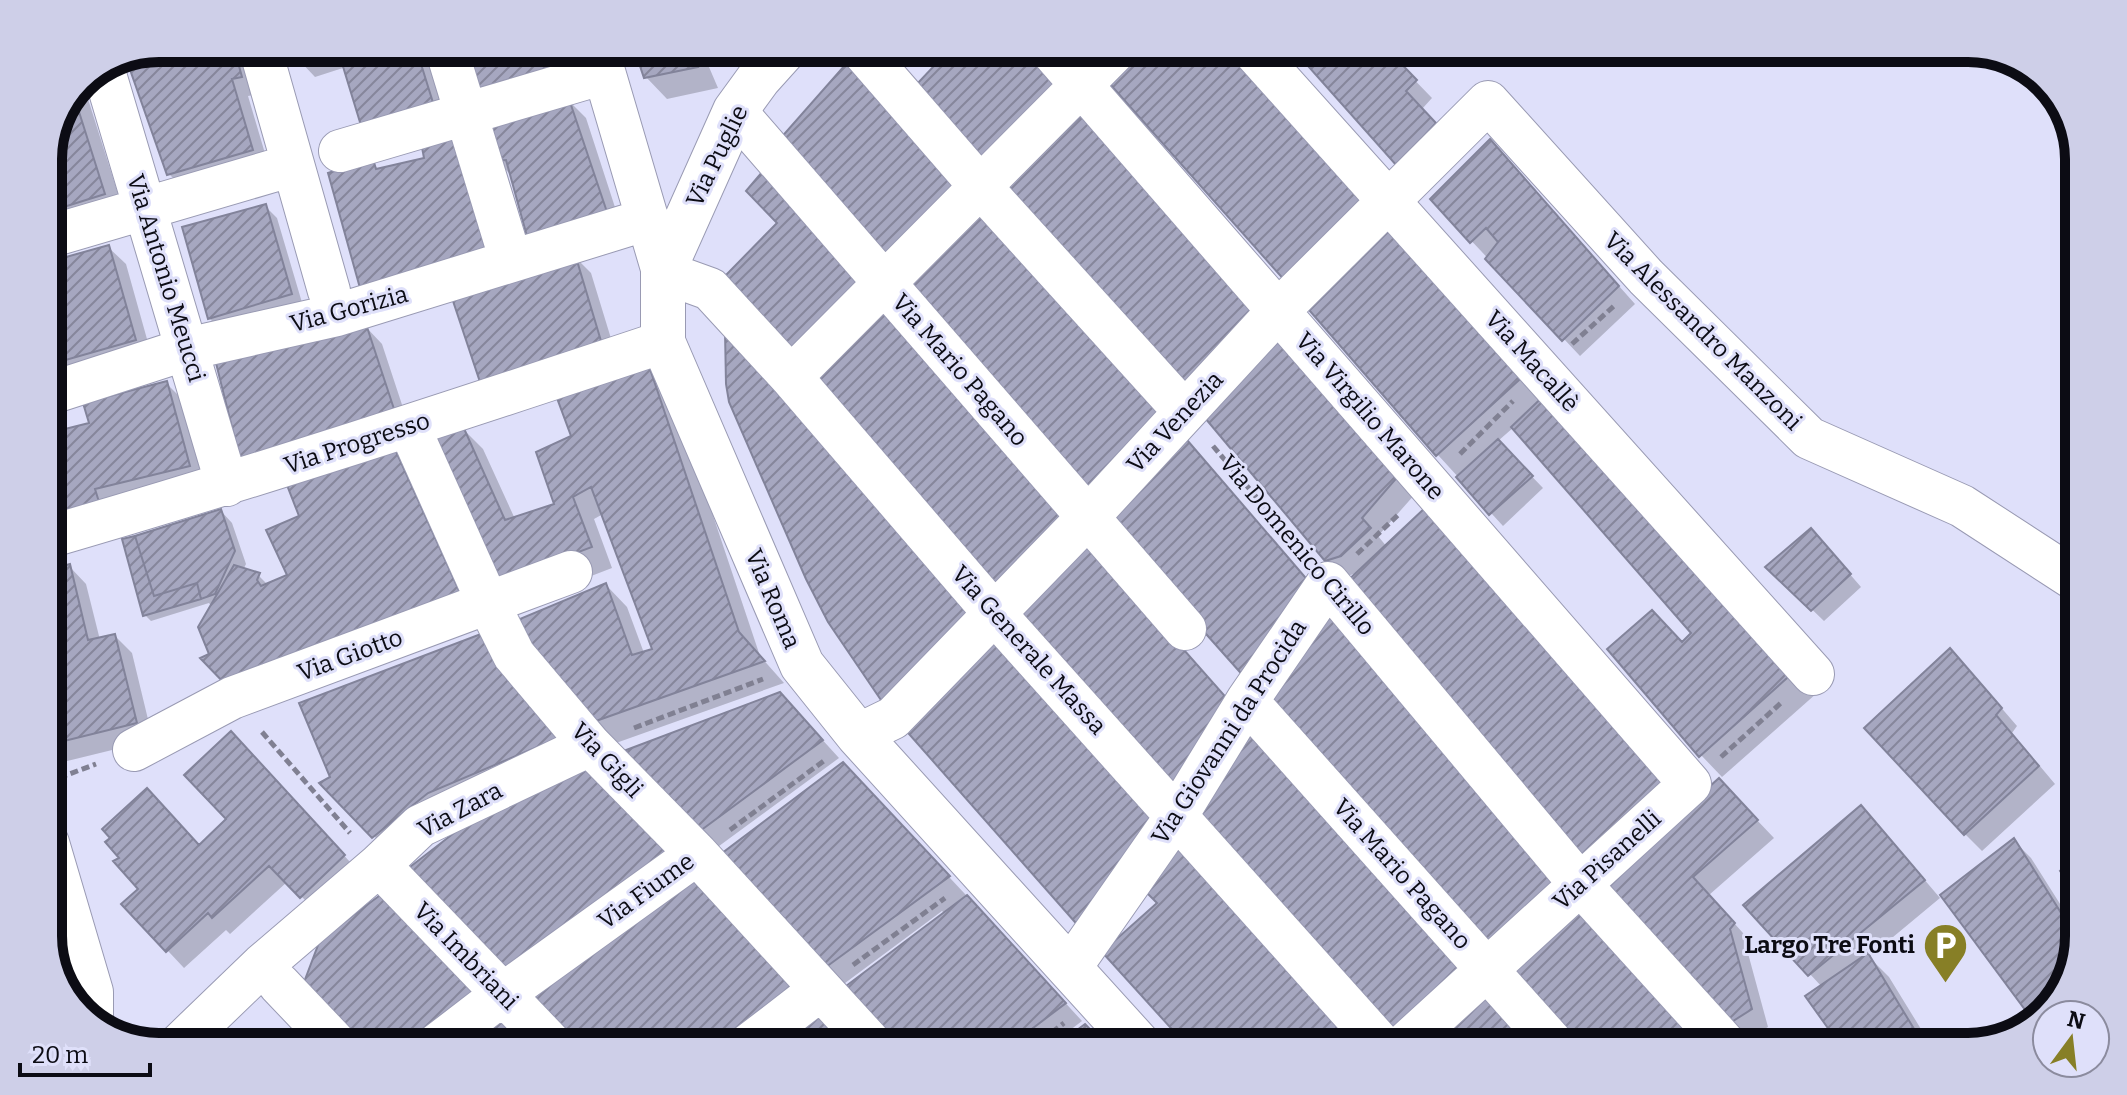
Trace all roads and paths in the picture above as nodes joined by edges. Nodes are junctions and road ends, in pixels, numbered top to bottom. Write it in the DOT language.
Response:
graph roads {
  1 [pos="264,62"];
  2 [pos="450,62"];
  3 [pos="596,62"];
  4 [pos="602,62"];
  5 [pos="872,62"];
  6 [pos="1061,62"];
  7 [pos="1104,62"];
  8 [pos="1264,62"];
  9 [pos="758,71"];
  10 [pos="106,77"];
  11 [pos="1081,86"];
  12 [pos="1488,102"];
  13 [pos="466,114"];
  14 [pos="340,151"];
  15 [pos="293,165"];
  16 [pos="980,186"];
  17 [pos="1388,200"];
  18 [pos="145,208"];
  19 [pos="648,219"];
  20 [pos="62,233"];
  21 [pos="511,261"];
  22 [pos="663,272"];
  23 [pos="1646,277"];
  24 [pos="884,283"];
  25 [pos="329,291"];
  26 [pos="1279,310"];
  27 [pos="663,342"];
  28 [pos="187,349"];
  29 [pos="1542,372"];
  30 [pos="791,377"];
  31 [pos="62,389"];
  32 [pos="1184,411"];
  33 [pos="409,427"];
  34 [pos="227,485"];
  35 [pos="1429,485"];
  36 [pos="1088,517"];
  37 [pos="62,533"];
  38 [pos="571,572"];
  39 [pos="2065,573"];
  40 [pos="1328,583"];
  41 [pos="488,603"];
  42 [pos="995,614"];
  43 [pos="1185,629"];
  44 [pos="802,665"];
  45 [pos="1813,674"];
  46 [pos="232,698"];
  47 [pos="1247,701"];
  48 [pos="858,735"];
  49 [pos="590,745"];
  50 [pos="134,750"];
  51 [pos="1690,784"];
  52 [pos="1177,815"];
  53 [pos="697,854"];
  54 [pos="379,865"];
  55 [pos="981,871"];
  56 [pos="1580,884"];
  57 [pos="62,890"];
  58 [pos="1070,968"];
  59 [pos="1487,969"];
  60 [pos="279,984"];
  61 [pos="820,990"];
  62 [pos="503,994"];
  63 [pos="92,1006"];
  64 [pos="192,1033"];
  65 [pos="326,1033"];
  66 [pos="452,1033"];
  67 [pos="541,1033"];
  68 [pos="764,1033"];
  69 [pos="861,1033"];
  70 [pos="1128,1033"];
  71 [pos="1371,1033"];
  72 [pos="1417,1033"];
  73 [pos="1544,1033"];
  74 [pos="1715,1033"];
  1 -- 15 [label="street"];
  2 -- 13 [label="street"];
  3 -- 13 [label="street"];
  4 -- 19 [label="street, Via Roma"];
  5 -- 16 [label="street"];
  6 -- 11 [label="street, Via Virgilio Marone"];
  7 -- 11 [label="street"];
  8 -- 17 [label="street, Via Macallè"];
  9 -- 22 [label="street, Via Puglie"];
  9 -- 24 [label="street, Via Mario Pagano"];
  10 -- 18 [label="street, Via Antonio Meucci"];
  11 -- 16 [label="street"];
  11 -- 26 [label="street, Via Virgilio Marone"];
  12 -- 17 [label="street, Via Venezia"];
  12 -- 23 [label="street, Via Alessandro Manzoni"];
  13 -- 14 [label="street"];
  13 -- 21 [label="street"];
  15 -- 18 [label="street"];
  15 -- 25 [label="street"];
  16 -- 24 [label="street"];
  16 -- 32 [label="street"];
  17 -- 26 [label="street, Via Venezia"];
  17 -- 29 [label="street, Via Macallè"];
  18 -- 20 [label="street"];
  18 -- 28 [label="street, Via Antonio Meucci"];
  19 -- 21 [label="street, Via Gorizia"];
  19 -- 22 [label="street, Via Roma"];
  21 -- 28 [label="street, Via Gorizia"];
  22 -- 27 [label="street, Via Roma"];
  22 -- 30 [label="street, Via Generale Massa"];
  23 -- 29 [label="path"];
  23 -- 39 [label="street, Via Alessandro Manzoni"];
  24 -- 30 [label="street"];
  24 -- 36 [label="street, Via Mario Pagano"];
  26 -- 32 [label="street, Via Venezia"];
  26 -- 35 [label="street, Via Virgilio Marone"];
  27 -- 33 [label="street, Via Progresso"];
  27 -- 44 [label="street, Via Roma"];
  28 -- 31 [label="street, Via Gorizia"];
  28 -- 34 [label="street, Via Antonio Meucci"];
  29 -- 35 [label="path"];
  29 -- 45 [label="street, Via Macallè"];
  30 -- 42 [label="street, Via Generale Massa"];
  32 -- 36 [label="street, Via Venezia"];
  32 -- 40 [label="path, Via Domenico Cirillo"];
  33 -- 34 [label="street, Via Progresso"];
  33 -- 41 [label="street, Via Gigli"];
  34 -- 37 [label="street, Via Progresso"];
  35 -- 40 [label="path"];
  35 -- 51 [label="street, Via Virgilio Marone"];
  36 -- 42 [label="street, Via Venezia"];
  36 -- 43 [label="street, Via Mario Pagano"];
  38 -- 41 [label="street, Via Giotto"];
  40 -- 47 [label="street, Via Giovanni da Procida"];
  40 -- 56 [label="street, Via Domenico Cirillo"];
  41 -- 46 [label="street, Via Giotto"];
  41 -- 49 [label="street, Via Gigli"];
  42 -- 48 [label="street, Via Venezia"];
  42 -- 52 [label="street, Via Generale Massa"];
  44 -- 48 [label="street, Via Roma"];
  44 -- 49 [label="path"];
  45 -- 51 [label="path"];
  46 -- 50 [label="street, Via Giotto"];
  46 -- 54 [label="path"];
  47 -- 52 [label="street, Via Giovanni da Procida"];
  47 -- 59 [label="street, Via Mario Pagano"];
  48 -- 53 [label="path, Via Fiume"];
  48 -- 55 [label="street, Via Roma"];
  49 -- 53 [label="street, Via Gigli"];
  49 -- 54 [label="street, Via Zara"];
  51 -- 56 [label="street, Via Pisanelli"];
  52 -- 58 [label="street, Via Giovanni da Procida"];
  52 -- 71 [label="street, Via Generale Massa"];
  53 -- 61 [label="street, Via Gigli"];
  53 -- 62 [label="street, Via Fiume"];
  54 -- 62 [label="street, Via Imbriani"];
  54 -- 64 [label="street, Via Zara"];
  55 -- 58 [label="street, Via Roma"];
  55 -- 61 [label="path"];
  56 -- 59 [label="street, Via Pisanelli"];
  56 -- 74 [label="street, Via Domenico Cirillo"];
  57 -- 63 [label="street"];
  58 -- 70 [label="street, Via Roma"];
  59 -- 72 [label="street, Via Pisanelli"];
  59 -- 73 [label="street, Via Mario Pagano"];
  60 -- 65 [label="street"];
  61 -- 68 [label="street"];
  61 -- 69 [label="street, Via Gigli"];
  62 -- 66 [label="street, Via Fiume"];
  62 -- 67 [label="street, Via Imbriani"];
}
